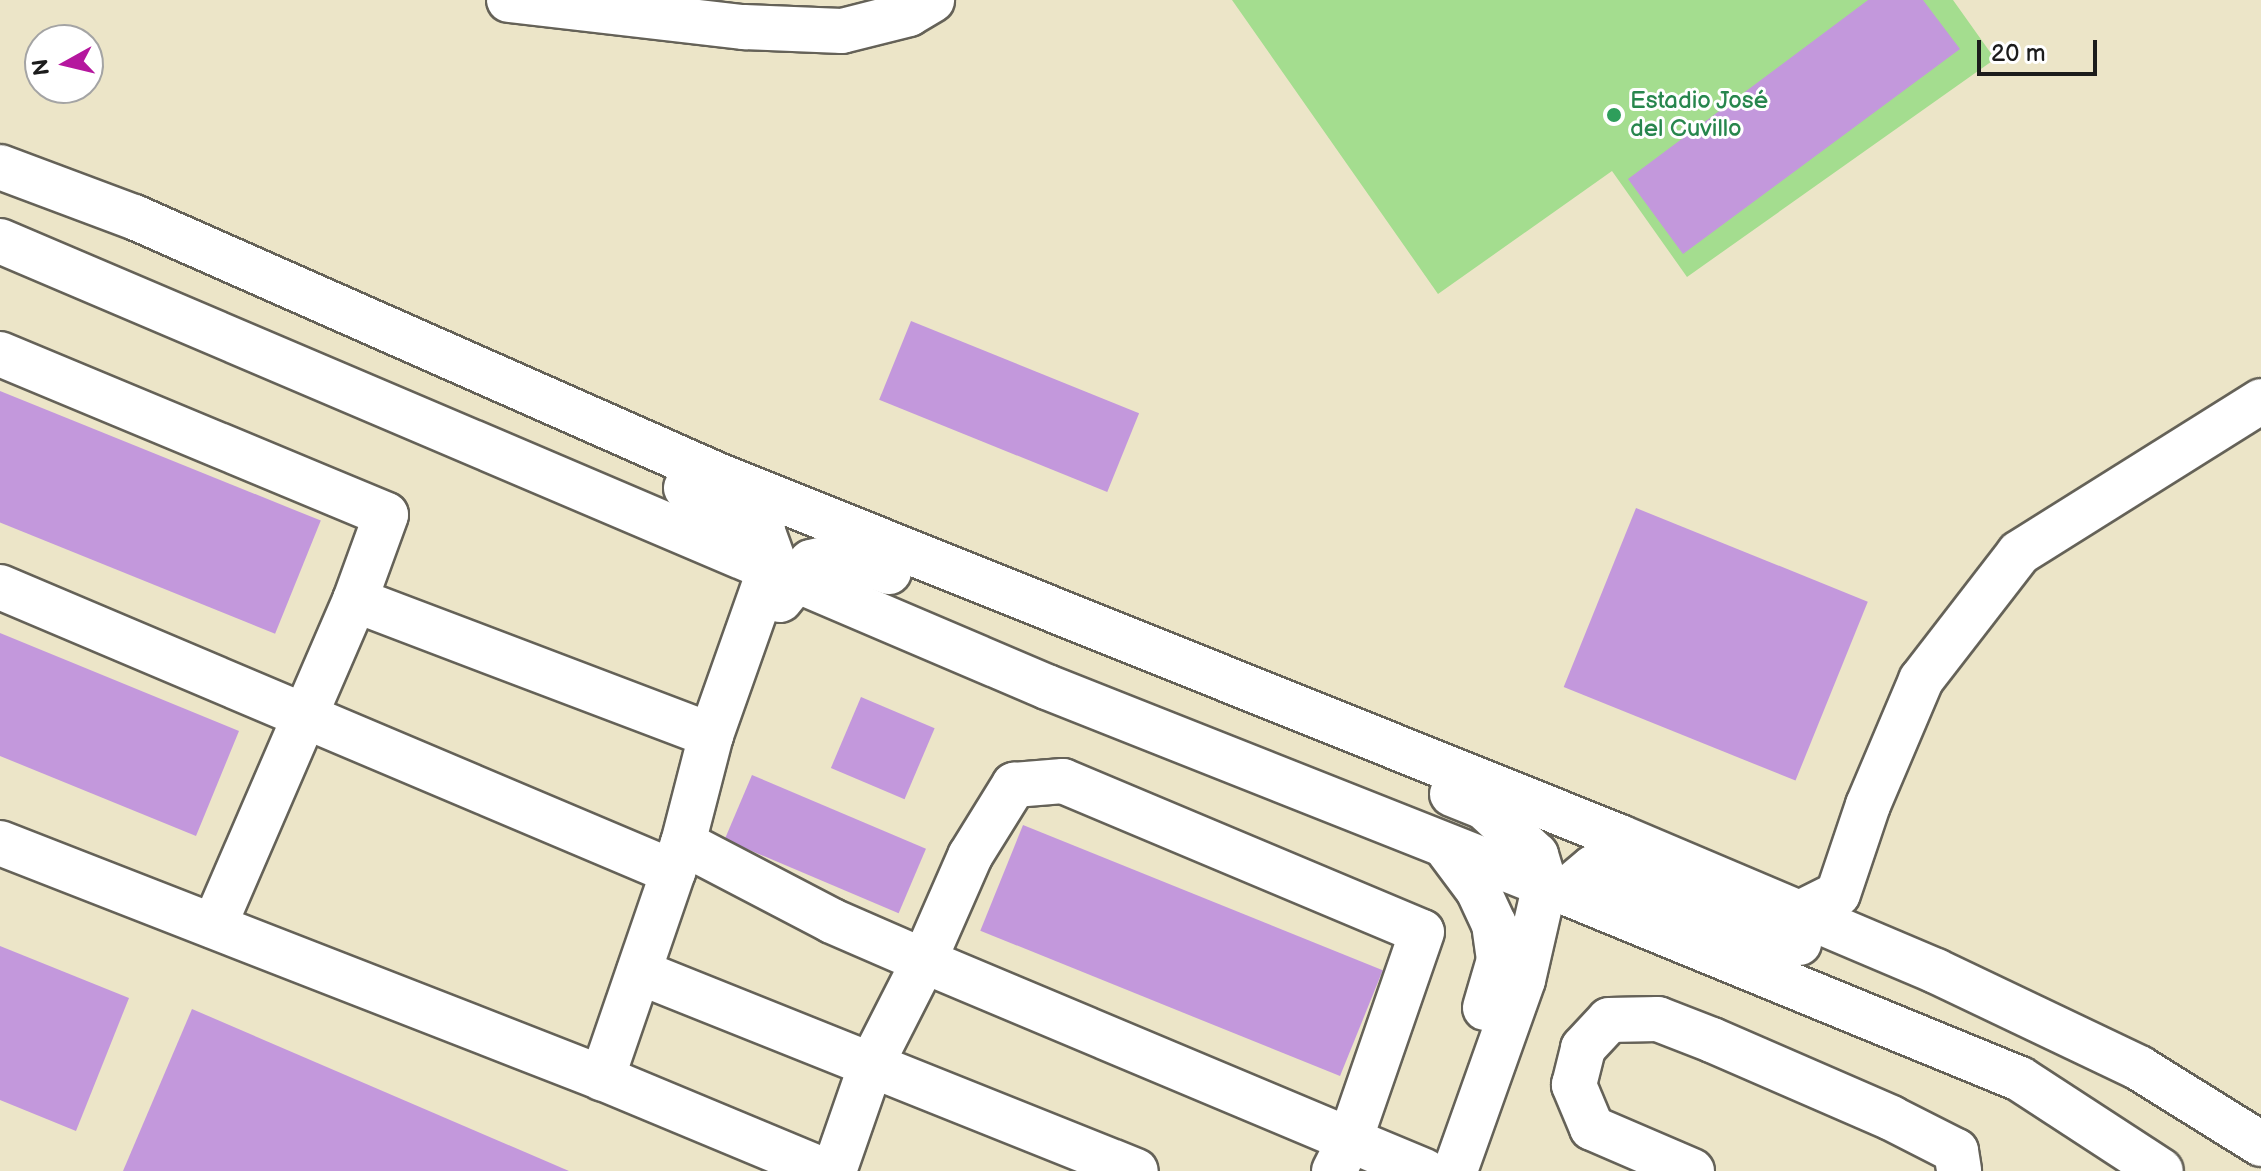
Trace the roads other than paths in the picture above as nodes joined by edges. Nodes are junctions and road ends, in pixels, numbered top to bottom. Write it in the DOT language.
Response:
graph roads {
  1 [pos="509,0"];
  2 [pos="932,0"];
  3 [pos="0,167"];
  4 [pos="134,217"];
  5 [pos="0,241"];
  6 [pos="0,354"];
  7 [pos="2261,401"];
  8 [pos="782,576"];
  9 [pos="0,587"];
  10 [pos="355,600"];
  11 [pos="302,715"];
  12 [pos="711,735"];
  13 [pos="697,795"];
  14 [pos="0,843"];
  15 [pos="1446,847"];
  16 [pos="678,858"];
  17 [pos="1554,888"];
  18 [pos="1800,913"];
  19 [pos="214,926"];
  20 [pos="924,961"];
  21 [pos="639,972"];
  22 [pos="871,1065"];
  23 [pos="2139,1068"];
  24 [pos="602,1078"];
  25 [pos="2261,1144"];
  26 [pos="1342,1156"];
  27 [pos="825,1171"];
  28 [pos="834,1171"];
  29 [pos="1136,1171"];
  30 [pos="1424,1171"];
  31 [pos="1455,1171"];
  32 [pos="1692,1171"];
  33 [pos="1959,1171"];
  34 [pos="2161,1171"];
  1 -- 2 [label="street"];
  3 -- 4 [label="street"];
  4 -- 8 [label="street"];
  4 -- 18 [label="street"];
  5 -- 8 [label="street"];
  6 -- 10 [label="street"];
  7 -- 18 [label="street"];
  8 -- 12 [label="street"];
  8 -- 13 [label="street"];
  8 -- 15 [label="street"];
  8 -- 17 [label="street"];
  9 -- 11 [label="street"];
  10 -- 11 [label="street"];
  10 -- 12 [label="street"];
  11 -- 16 [label="street"];
  11 -- 19 [label="street"];
  12 -- 13 [label="street"];
  13 -- 16 [label="street"];
  14 -- 19 [label="street"];
  15 -- 17 [label="street"];
  15 -- 30 [label="street"];
  16 -- 20 [label="street"];
  16 -- 21 [label="street"];
  17 -- 23 [label="street"];
  17 -- 31 [label="street"];
  17 -- 34 [label="street"];
  18 -- 23 [label="street"];
  19 -- 24 [label="street"];
  20 -- 22 [label="street"];
  20 -- 26 [label="street"];
  20 -- 26 [label="street"];
  21 -- 22 [label="street"];
  21 -- 24 [label="street"];
  22 -- 28 [label="street"];
  22 -- 29 [label="street"];
  23 -- 25 [label="street"];
  24 -- 27 [label="street"];
  26 -- 30 [label="street"];
  32 -- 33 [label="street"];
}
